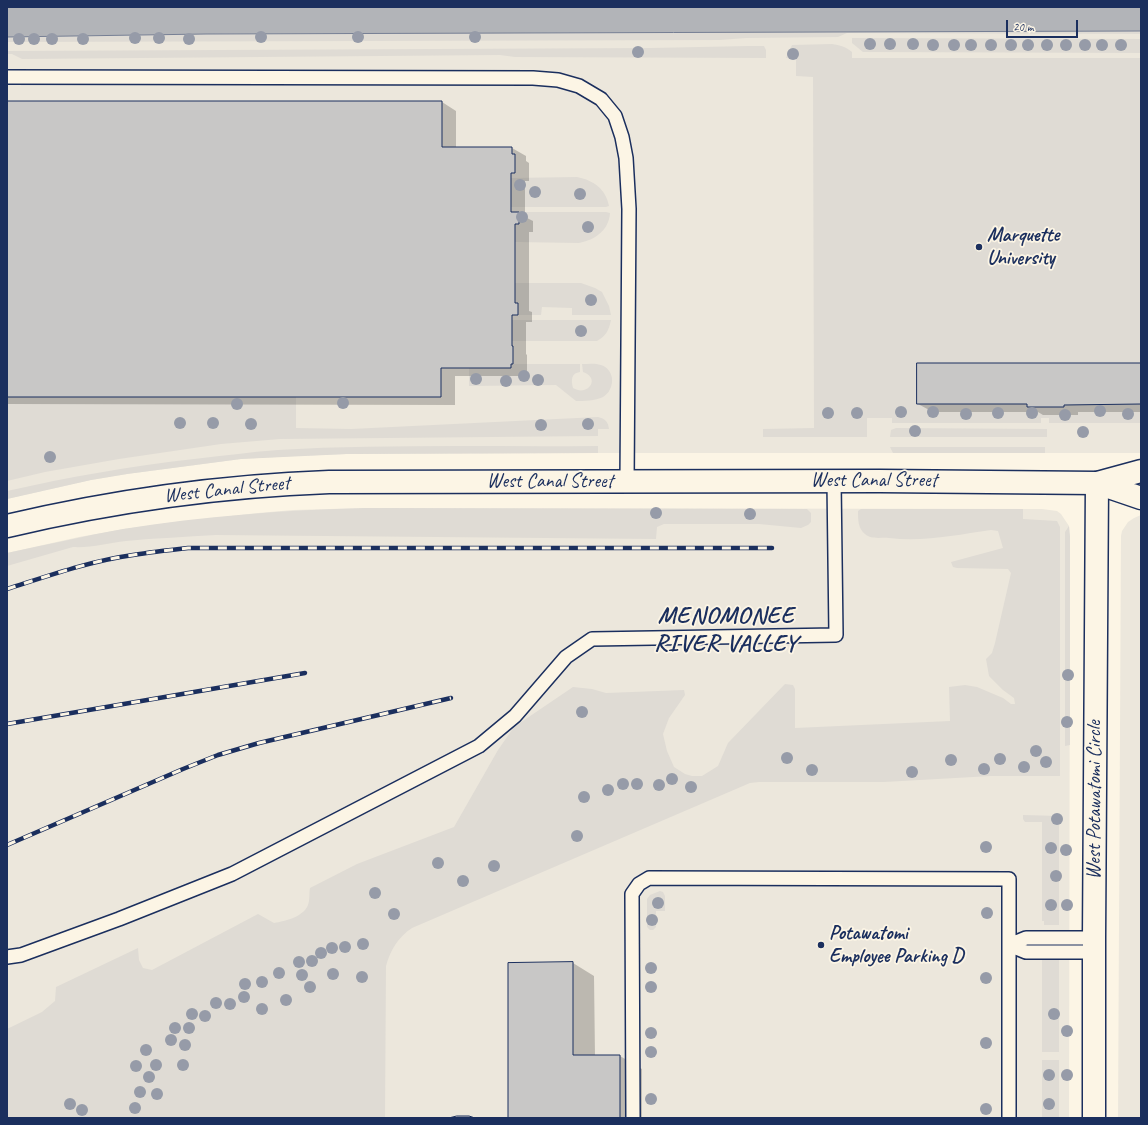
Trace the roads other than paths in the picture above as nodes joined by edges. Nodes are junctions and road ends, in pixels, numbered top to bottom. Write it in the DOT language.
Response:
graph roads {
  1 [pos="7,77"];
  2 [pos="1141,471"];
  3 [pos="834,481"];
  4 [pos="627,482"];
  5 [pos="1097,483"];
  6 [pos="1141,498"];
  7 [pos="7,526"];
  8 [pos="1009,945"];
  9 [pos="1094,945"];
  10 [pos="7,957"];
  11 [pos="633,1118"];
  12 [pos="1009,1118"];
  13 [pos="1094,1118"];
  1 -- 4 [label="lane"];
  2 -- 5 [label="street, West Canal Street"];
  3 -- 4 [label="street, West Canal Street"];
  3 -- 5 [label="street, West Canal Street"];
  3 -- 10 [label="lane"];
  4 -- 7 [label="street, West Canal Street"];
  5 -- 6 [label="street, West Canal Street"];
  5 -- 9 [label="street, West Potawatomi Circle"];
  8 -- 9 [label="lane"];
  8 -- 11 [label="lane"];
  8 -- 12 [label="lane"];
  9 -- 13 [label="street, West Potawatomi Circle"];
}
